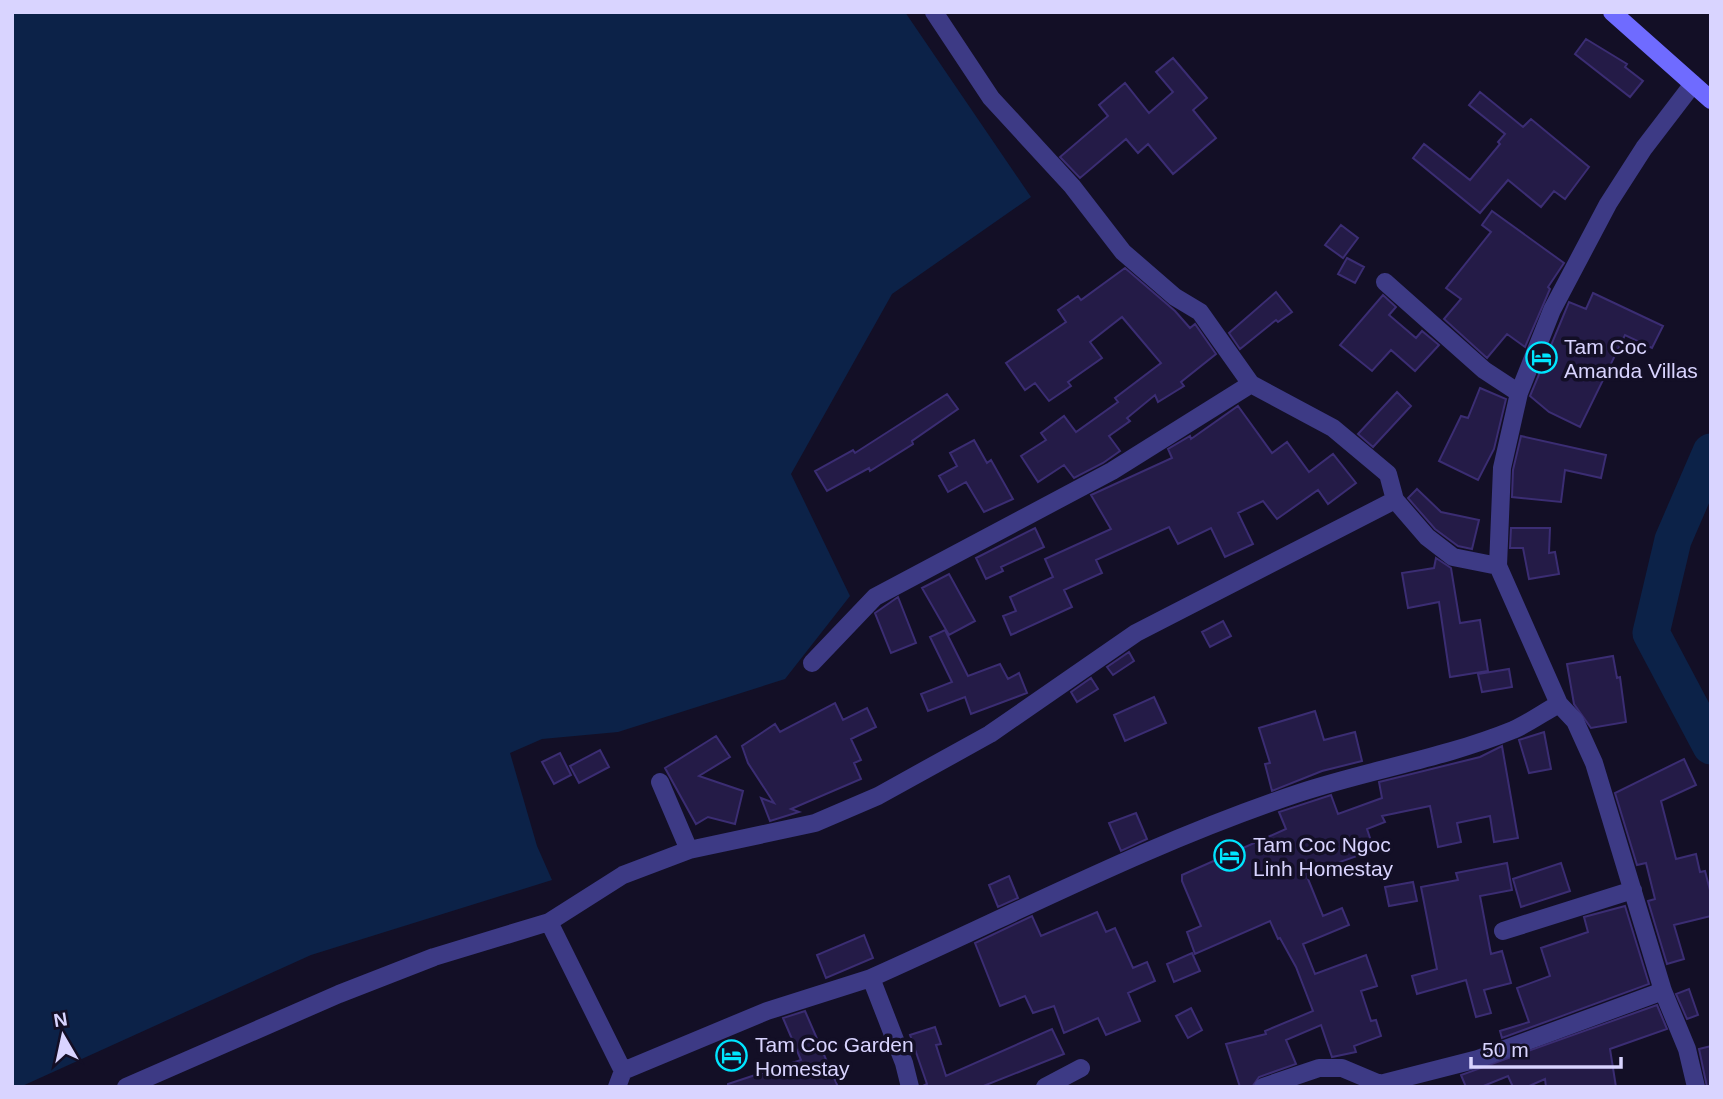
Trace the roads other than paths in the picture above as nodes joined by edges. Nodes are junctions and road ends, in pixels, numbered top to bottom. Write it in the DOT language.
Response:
graph roads {
  1 [pos="934,12"];
  2 [pos="1612,12"];
  3 [pos="1693,84"];
  4 [pos="1711,100"];
  5 [pos="1385,282"];
  6 [pos="1251,384"];
  7 [pos="1519,393"];
  8 [pos="1395,500"];
  9 [pos="1498,566"];
  10 [pos="812,663"];
  11 [pos="1559,704"];
  12 [pos="660,782"];
  13 [pos="689,850"];
  14 [pos="1633,890"];
  15 [pos="549,922"];
  16 [pos="1503,931"];
  17 [pos="871,978"];
  18 [pos="1663,991"];
  19 [pos="1082,1068"];
  20 [pos="620,1079"];
  21 [pos="126,1087"];
  22 [pos="910,1087"];
  23 [pos="1045,1087"];
  24 [pos="1263,1087"];
  25 [pos="1696,1087"];
  1 -- 6 [label="street"];
  2 -- 3 [label="main road"];
  3 -- 4 [label="main road"];
  3 -- 7 [label="street"];
  5 -- 7 [label="street"];
  6 -- 8 [label="street"];
  6 -- 10 [label="street"];
  7 -- 9 [label="street"];
  8 -- 9 [label="street"];
  8 -- 13 [label="street"];
  9 -- 11 [label="street"];
  11 -- 14 [label="street"];
  11 -- 17 [label="street"];
  12 -- 13 [label="street"];
  13 -- 15 [label="street"];
  14 -- 16 [label="street"];
  14 -- 18 [label="street"];
  15 -- 20 [label="street"];
  15 -- 21 [label="street"];
  17 -- 20 [label="street"];
  17 -- 22 [label="street"];
  18 -- 24 [label="street"];
  18 -- 25 [label="street"];
  19 -- 23 [label="street"];
}
